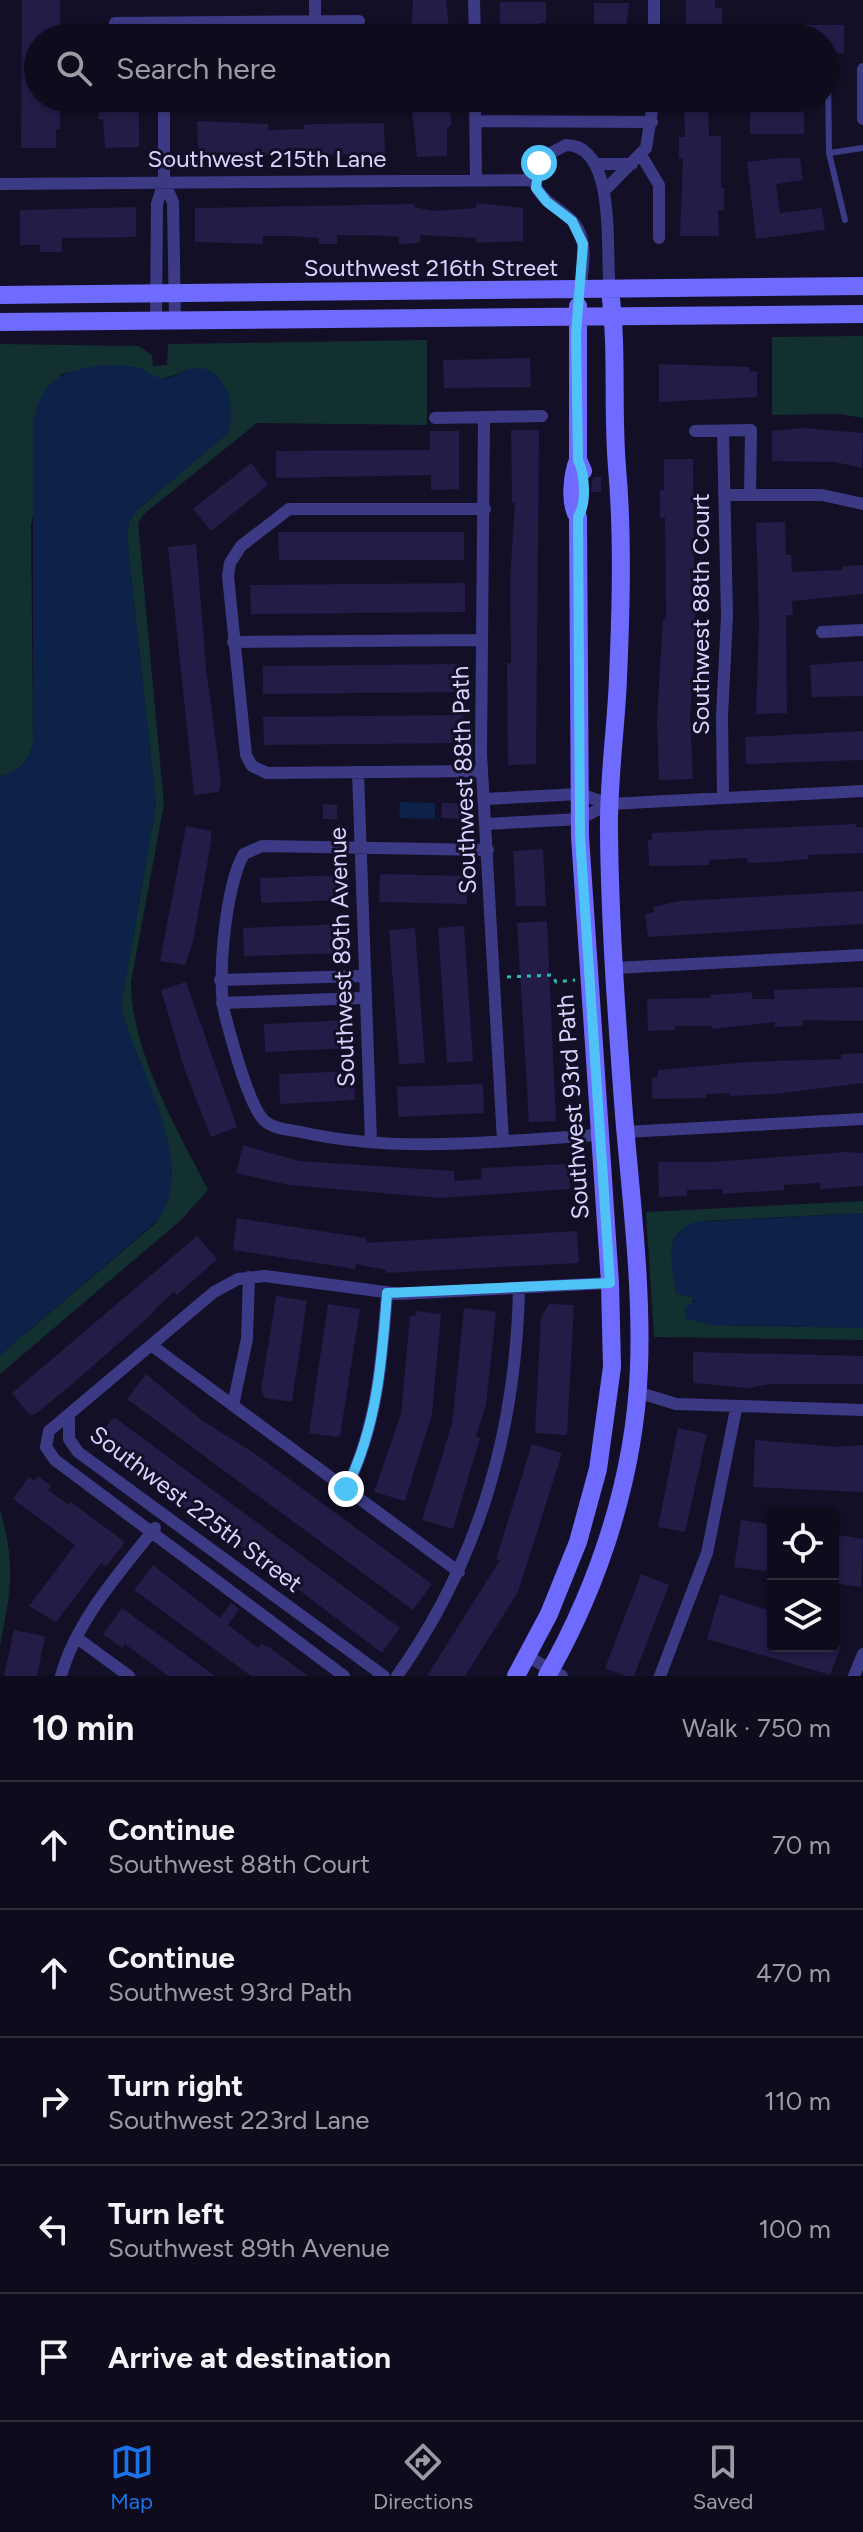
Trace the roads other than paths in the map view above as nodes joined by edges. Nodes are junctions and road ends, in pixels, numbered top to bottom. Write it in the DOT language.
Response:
graph roads {
  1 [pos="315,0"];
  2 [pos="474,0"];
  3 [pos="654,0"];
  4 [pos="359,21"];
  5 [pos="315,22"];
  6 [pos="115,23"];
  7 [pos="163,23"];
  8 [pos="475,24"];
  9 [pos="654,24"];
  10 [pos="863,69"];
  11 [pos="164,112"];
  12 [pos="476,112"];
  13 [pos="653,112"];
  14 [pos="828,112"];
  15 [pos="863,119"];
  16 [pos="476,121"];
  17 [pos="652,122"];
  18 [pos="863,148"];
  19 [pos="829,153"];
  20 [pos="636,160"];
  21 [pos="597,164"];
  22 [pos="476,180"];
  23 [pos="534,180"];
  24 [pos="164,182"];
  25 [pos="0,184"];
  26 [pos="605,190"];
  27 [pos="845,220"];
  28 [pos="659,238"];
  29 [pos="863,286"];
  30 [pos="580,291"];
  31 [pos="610,291"];
  32 [pos="165,293"];
  33 [pos="0,295"];
  34 [pos="863,314"];
  35 [pos="576,316"];
  36 [pos="614,316"];
  37 [pos="165,320"];
  38 [pos="0,322"];
  39 [pos="542,416"];
  40 [pos="484,417"];
  41 [pos="435,418"];
  42 [pos="695,431"];
  43 [pos="723,431"];
  44 [pos="724,495"];
  45 [pos="750,495"];
  46 [pos="863,504"];
  47 [pos="485,509"];
  48 [pos="863,630"];
  49 [pos="822,632"];
  50 [pos="482,640"];
  51 [pos="233,642"];
  52 [pos="482,771"];
  53 [pos="358,772"];
  54 [pos="863,791"];
  55 [pos="580,794"];
  56 [pos="723,798"];
  57 [pos="484,799"];
  58 [pos="609,804"];
  59 [pos="580,819"];
  60 [pos="486,824"];
  61 [pos="359,848"];
  62 [pos="488,850"];
  63 [pos="863,955"];
  64 [pos="615,968"];
  65 [pos="363,976"];
  66 [pos="220,980"];
  67 [pos="364,998"];
  68 [pos="222,1003"];
  69 [pos="863,1119"];
  70 [pos="625,1132"];
  71 [pos="598,1135"];
  72 [pos="371,1141"];
  73 [pos="503,1141"];
  74 [pos="249,1277"];
  75 [pos="610,1283"];
  76 [pos="519,1288"];
  77 [pos="387,1293"];
  78 [pos="151,1345"];
  79 [pos="637,1392"];
  80 [pos="233,1405"];
  81 [pos="736,1409"];
  82 [pos="863,1410"];
  83 [pos="69,1415"];
  84 [pos="346,1489"];
  85 [pos="165,1516"];
  86 [pos="152,1532"];
  87 [pos="459,1572"];
  88 [pos="77,1638"];
  89 [pos="863,1654"];
  90 [pos="527,1656"];
  91 [pos="554,1674"];
  92 [pos="518,1675"];
  93 [pos="61,1676"];
  94 [pos="129,1676"];
  95 [pos="344,1676"];
  96 [pos="384,1676"];
  97 [pos="397,1676"];
  98 [pos="660,1676"];
  99 [pos="854,1676"];
  1 -- 5 [label="street"];
  2 -- 8 [label="street"];
  3 -- 9 [label="street"];
  4 -- 5 [label="street"];
  5 -- 7 [label="street"];
  6 -- 7 [label="street"];
  10 -- 15 [label="street"];
  11 -- 24 [label="street"];
  12 -- 16 [label="street"];
  13 -- 17 [label="street"];
  14 -- 19 [label="lane"];
  16 -- 17 [label="street"];
  16 -- 22 [label="street"];
  17 -- 20 [label="street"];
  18 -- 19 [label="lane"];
  19 -- 27 [label="lane"];
  20 -- 21 [label="street"];
  20 -- 26 [label="street"];
  20 -- 28 [label="street"];
  21 -- 23 [label="street"];
  21 -- 26 [label="street"];
  22 -- 23 [label="street, Southwest 215th Lane"];
  22 -- 24 [label="street, Southwest 215th Lane"];
  23 -- 30 [label="street"];
  24 -- 25 [label="street, Southwest 215th Lane"];
  24 -- 32 [label="street"];
  26 -- 31 [label="street"];
  29 -- 31 [label="street, Southwest 216th Street"];
  30 -- 31 [label="street, Southwest 216th Street"];
  30 -- 32 [label="street, Southwest 216th Street"];
  30 -- 35 [label="street, Southwest 93rd Path"];
  31 -- 36 [label="street, Southwest 93rd Path"];
  32 -- 33 [label="street, Southwest 216th Street"];
  32 -- 37 [label="street"];
  32 -- 37 [label="street"];
  34 -- 36 [label="street, Southwest 216th Street"];
  35 -- 36 [label="street, Southwest 216th Street"];
  35 -- 37 [label="street, Southwest 216th Street"];
  35 -- 55 [label="street, Southwest 93rd Path"];
  36 -- 58 [label="street, Southwest 93rd Path"];
  37 -- 38 [label="street, Southwest 216th Street"];
  39 -- 40 [label="street"];
  40 -- 41 [label="street"];
  40 -- 47 [label="street, Southwest 88th Path"];
  42 -- 43 [label="street, Southwest 88th Court"];
  43 -- 44 [label="street, Southwest 88th Court"];
  43 -- 45 [label="street, Southwest 88th Court"];
  44 -- 45 [label="street"];
  44 -- 56 [label="street, Southwest 88th Court"];
  45 -- 46 [label="street"];
  47 -- 50 [label="street, Southwest 88th Path"];
  47 -- 51 [label="street"];
  48 -- 49 [label="street"];
  50 -- 51 [label="street"];
  50 -- 52 [label="street, Southwest 88th Path"];
  51 -- 53 [label="street"];
  52 -- 53 [label="street"];
  52 -- 57 [label="street, Southwest 88th Path"];
  53 -- 61 [label="street, Southwest 89th Avenue"];
  54 -- 56 [label="street"];
  55 -- 57 [label="street"];
  55 -- 58 [label="street"];
  55 -- 59 [label="street, Southwest 93rd Path"];
  56 -- 58 [label="street"];
  57 -- 60 [label="street, Southwest 88th Path"];
  58 -- 59 [label="street"];
  58 -- 64 [label="street, Southwest 93rd Path"];
  59 -- 60 [label="street"];
  59 -- 71 [label="street, Southwest 93rd Path"];
  60 -- 62 [label="street, Southwest 88th Path"];
  61 -- 62 [label="street"];
  61 -- 65 [label="street, Southwest 89th Avenue"];
  61 -- 66 [label="street"];
  62 -- 73 [label="street, Southwest 88th Path"];
  63 -- 64 [label="street"];
  64 -- 70 [label="street, Southwest 93rd Path"];
  65 -- 66 [label="street"];
  65 -- 67 [label="street, Southwest 89th Avenue"];
  66 -- 68 [label="street"];
  67 -- 68 [label="street"];
  67 -- 72 [label="street, Southwest 89th Avenue"];
  68 -- 72 [label="street"];
  69 -- 70 [label="street"];
  70 -- 79 [label="street, Southwest 93rd Path"];
  71 -- 73 [label="street"];
  71 -- 75 [label="street, Southwest 93rd Path"];
  72 -- 73 [label="street"];
  74 -- 77 [label="street"];
  74 -- 78 [label="street"];
  74 -- 80 [label="street"];
  75 -- 76 [label="street"];
  75 -- 90 [label="street, Southwest 93rd Path"];
  76 -- 77 [label="street"];
  76 -- 87 [label="street"];
  77 -- 84 [label="street"];
  78 -- 80 [label="street"];
  78 -- 83 [label="street"];
  79 -- 81 [label="street"];
  79 -- 91 [label="street, Southwest 93rd Path"];
  80 -- 84 [label="street"];
  81 -- 82 [label="street"];
  81 -- 98 [label="street"];
  83 -- 85 [label="street, Southwest 225th Street"];
  83 -- 86 [label="street, Southwest 225th Street"];
  84 -- 87 [label="street"];
  85 -- 86 [label="street"];
  85 -- 96 [label="street, Southwest 225th Street"];
  86 -- 88 [label="street"];
  86 -- 95 [label="street, Southwest 225th Street"];
  87 -- 97 [label="street"];
  88 -- 93 [label="street"];
  88 -- 94 [label="street"];
  89 -- 99 [label="street"];
  90 -- 91 [label="street"];
  90 -- 92 [label="street, Southwest 93rd Path"];
}
